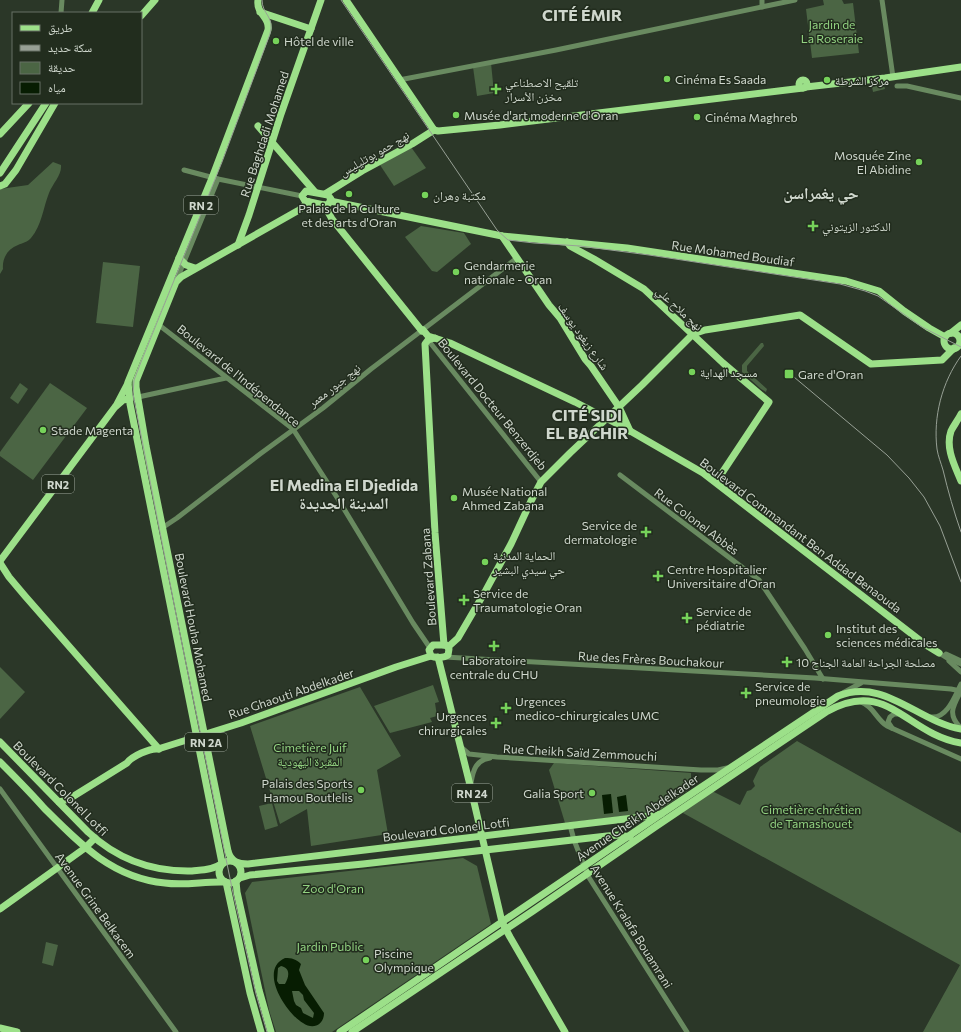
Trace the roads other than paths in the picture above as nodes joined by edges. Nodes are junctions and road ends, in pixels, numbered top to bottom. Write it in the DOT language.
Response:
graph roads {
  1 [pos="62,0"];
  2 [pos="99,0"];
  3 [pos="155,0"];
  4 [pos="258,0"];
  5 [pos="321,0"];
  6 [pos="346,0"];
  7 [pos="762,0"];
  8 [pos="795,0"];
  9 [pos="882,0"];
  10 [pos="762,7"];
  11 [pos="259,11"];
  12 [pos="62,12"];
  13 [pos="93,12"];
  14 [pos="142,15"];
  15 [pos="311,29"];
  16 [pos="961,67"];
  17 [pos="399,80"];
  18 [pos="893,81"];
  19 [pos="961,98"];
  20 [pos="28,104"];
  21 [pos="44,104"];
  22 [pos="54,104"];
  23 [pos="46,118"];
  24 [pos="258,126"];
  25 [pos="434,130"];
  26 [pos="0,134"];
  27 [pos="272,141"];
  28 [pos="184,170"];
  29 [pos="0,173"];
  30 [pos="215,178"];
  31 [pos="0,186"];
  32 [pos="257,187"];
  33 [pos="314,192"];
  34 [pos="325,194"];
  35 [pos="302,196"];
  36 [pos="309,202"];
  37 [pos="327,203"];
  38 [pos="502,236"];
  39 [pos="567,242"];
  40 [pos="238,245"];
  41 [pos="517,258"];
  42 [pos="181,261"];
  43 [pos="195,268"];
  44 [pos="176,282"];
  45 [pos="159,325"];
  46 [pos="961,325"];
  47 [pos="422,331"];
  48 [pos="693,334"];
  49 [pos="947,338"];
  50 [pos="429,341"];
  51 [pos="961,342"];
  52 [pos="954,348"];
  53 [pos="946,357"];
  54 [pos="226,378"];
  55 [pos="128,382"];
  56 [pos="133,398"];
  57 [pos="115,407"];
  58 [pos="619,407"];
  59 [pos="961,414"];
  60 [pos="607,419"];
  61 [pos="293,429"];
  62 [pos="627,429"];
  63 [pos="620,475"];
  64 [pos="961,481"];
  65 [pos="542,482"];
  66 [pos="716,482"];
  67 [pos="162,528"];
  68 [pos="0,562"];
  69 [pos="0,573"];
  70 [pos="9,578"];
  71 [pos="446,646"];
  72 [pos="430,648"];
  73 [pos="940,653"];
  74 [pos="438,657"];
  75 [pos="947,658"];
  76 [pos="961,660"];
  77 [pos="961,664"];
  78 [pos="816,669"];
  79 [pos="961,672"];
  80 [pos="815,678"];
  81 [pos="823,679"];
  82 [pos="838,681"];
  83 [pos="862,682"];
  84 [pos="960,688"];
  85 [pos="838,696"];
  86 [pos="854,700"];
  87 [pos="900,714"];
  88 [pos="924,715"];
  89 [pos="893,728"];
  90 [pos="961,728"];
  91 [pos="201,736"];
  92 [pos="0,742"];
  93 [pos="961,742"];
  94 [pos="461,748"];
  95 [pos="158,749"];
  96 [pos="497,757"];
  97 [pos="961,759"];
  98 [pos="0,762"];
  99 [pos="701,770"];
  100 [pos="730,770"];
  101 [pos="34,777"];
  102 [pos="707,783"];
  103 [pos="40,784"];
  104 [pos="470,785"];
  105 [pos="0,789"];
  106 [pos="27,789"];
  107 [pos="61,805"];
  108 [pos="661,814"];
  109 [pos="627,819"];
  110 [pos="570,825"];
  111 [pos="482,836"];
  112 [pos="634,836"];
  113 [pos="95,838"];
  114 [pos="574,840"];
  115 [pos="82,846"];
  116 [pos="485,849"];
  117 [pos="361,850"];
  118 [pos="348,852"];
  119 [pos="233,861"];
  120 [pos="222,864"];
  121 [pos="362,864"];
  122 [pos="349,865"];
  123 [pos="57,867"];
  124 [pos="584,867"];
  125 [pos="587,874"];
  126 [pos="238,879"];
  127 [pos="226,882"];
  128 [pos="0,909"];
  129 [pos="502,922"];
  130 [pos="505,930"];
  131 [pos="0,1028"];
  132 [pos="18,1032"];
  133 [pos="176,1032"];
  134 [pos="261,1032"];
  135 [pos="271,1032"];
  136 [pos="340,1032"];
  137 [pos="352,1032"];
  138 [pos="565,1032"];
  139 [pos="687,1032"];
  1 -- 12 [label="street"];
  2 -- 13 [label="main road"];
  3 -- 14 [label="main road"];
  4 -- 11 [label="main road"];
  5 -- 15 [label="main road, Rue Baghdadi Mohamed"];
  6 -- 17 [label="main road"];
  7 -- 10 [label="street"];
  8 -- 10 [label="street"];
  9 -- 18 [label="street"];
  10 -- 17 [label="street"];
  11 -- 15 [label="main road"];
  11 -- 30 [label="main road, RN 2"];
  15 -- 27 [label="main road, Rue Baghdadi Mohamed"];
  16 -- 18 [label="main road"];
  17 -- 25 [label="main road"];
  18 -- 19 [label="street"];
  18 -- 25 [label="main road"];
  20 -- 26 [label="main road"];
  21 -- 23 [label="main road"];
  21 -- 29 [label="main road"];
  22 -- 23 [label="main road"];
  23 -- 31 [label="main road"];
  24 -- 27 [label="main road"];
  25 -- 34 [label="main road, نهج حمو بوتليليس"];
  27 -- 32 [label="main road, Rue Baghdadi Mohamed"];
  27 -- 33 [label="main road"];
  28 -- 30 [label="street"];
  30 -- 32 [label="street"];
  30 -- 42 [label="main road, RN 2"];
  32 -- 35 [label="street"];
  32 -- 40 [label="main road, Rue Baghdadi Mohamed"];
  33 -- 34 [label="main road"];
  33 -- 35 [label="main road"];
  34 -- 37 [label="main road"];
  35 -- 36 [label="main road"];
  36 -- 37 [label="main road, Rue Mohamed Boudiaf"];
  36 -- 40 [label="main road"];
  37 -- 38 [label="main road, Rue Mohamed Boudiaf"];
  37 -- 47 [label="main road"];
  38 -- 39 [label="main road, Rue Mohamed Boudiaf"];
  38 -- 41 [label="main road, شارع زيغود يوسف"];
  39 -- 48 [label="main road, نهج ملاح علي"];
  39 -- 49 [label="main road, Rue Mohamed Boudiaf"];
  40 -- 43 [label="main road"];
  41 -- 47 [label="street, نهج جبور معمر"];
  41 -- 58 [label="main road, شارع زيغود يوسف"];
  42 -- 43 [label="main road"];
  42 -- 44 [label="street, RN 2"];
  42 -- 55 [label="main road, RN 2"];
  43 -- 44 [label="main road"];
  44 -- 45 [label="main road, RN 2"];
  45 -- 54 [label="street, Boulevard de l'Indépendance"];
  45 -- 56 [label="main road, RN 2"];
  46 -- 49 [label="main road"];
  47 -- 50 [label="main road, Boulevard Commandant Ben Addad Benaouda"];
  47 -- 50 [label="main road"];
  47 -- 61 [label="street, نهج جبور معمر"];
  48 -- 53 [label="main road"];
  48 -- 58 [label="main road"];
  48 -- 66 [label="main road, نهج ملاح علي"];
  49 -- 51 [label="main road"];
  49 -- 52 [label="main road"];
  49 -- 53 [label="main road"];
  50 -- 60 [label="main road, Boulevard Commandant Ben Addad Benaouda"];
  50 -- 65 [label="street, Boulevard Docteur Benzerdjeb"];
  50 -- 71 [label="main road, Boulevard Zabana"];
  51 -- 52 [label="main road"];
  52 -- 53 [label="main road"];
  54 -- 56 [label="street"];
  54 -- 61 [label="street, Boulevard de l'Indépendance"];
  55 -- 56 [label="main road, RN 2"];
  55 -- 57 [label="main road"];
  56 -- 57 [label="main road, RN2"];
  56 -- 67 [label="main road, Boulevard Houha Mohamed / RN 2A"];
  56 -- 91 [label="main road, Boulevard Houha Mohamed / RN 2A"];
  57 -- 68 [label="main road, RN2"];
  58 -- 60 [label="main road"];
  58 -- 62 [label="main road, شارع زيغود يوسف"];
  59 -- 64 [label="main road"];
  60 -- 62 [label="main road, Boulevard Commandant Ben Addad Benaouda"];
  60 -- 65 [label="main road"];
  61 -- 67 [label="street, نهج جبور معمر"];
  61 -- 72 [label="street, Boulevard de l'Indépendance"];
  62 -- 66 [label="main road, Boulevard Commandant Ben Addad Benaouda"];
  63 -- 78 [label="street, Rue Colonel Abbès"];
  65 -- 71 [label="main road"];
  66 -- 73 [label="main road, Boulevard Commandant Ben Addad Benaouda"];
  67 -- 91 [label="main road, Boulevard Houha Mohamed / RN 2A"];
  68 -- 70 [label="main road"];
  69 -- 70 [label="main road"];
  70 -- 95 [label="main road"];
  71 -- 72 [label="main road"];
  71 -- 74 [label="main road"];
  72 -- 74 [label="main road"];
  73 -- 75 [label="street, Boulevard Commandant Ben Addad Benaouda"];
  73 -- 76 [label="street, Boulevard Commandant Ben Addad Benaouda"];
  74 -- 80 [label="street, Rue des Frères Bouchakour"];
  74 -- 91 [label="main road, Rue Ghaouti Abdelkader"];
  74 -- 94 [label="main road, RN 24"];
  75 -- 77 [label="street, Boulevard Commandant Ben Addad Benaouda"];
  75 -- 79 [label="street"];
  78 -- 80 [label="street"];
  78 -- 81 [label="street, Rue Colonel Abbès"];
  80 -- 81 [label="street, Rue des Frères Bouchakour"];
  81 -- 82 [label="street, Rue des Frères Bouchakour"];
  82 -- 83 [label="street"];
  82 -- 85 [label="street"];
  83 -- 84 [label="street"];
  83 -- 85 [label="street"];
  84 -- 88 [label="street"];
  84 -- 90 [label="street"];
  85 -- 88 [label="main road, Avenue Cheikh Abdelkader"];
  85 -- 100 [label="main road, Avenue Cheikh Abdelkader"];
  86 -- 87 [label="main road, Avenue Cheikh Abdelkader"];
  86 -- 89 [label="street"];
  86 -- 100 [label="main road, Avenue Cheikh Abdelkader"];
  87 -- 89 [label="street"];
  87 -- 93 [label="main road, Avenue Cheikh Abdelkader"];
  88 -- 90 [label="main road, Avenue Cheikh Abdelkader"];
  89 -- 97 [label="street"];
  91 -- 95 [label="main road, Rue Ghaouti Abdelkader"];
  91 -- 119 [label="main road, Boulevard Houha Mohamed / RN 2A"];
  91 -- 120 [label="main road, Boulevard Houha Mohamed / RN 2A"];
  92 -- 101 [label="main road, Boulevard Colonel Lotfi"];
  94 -- 96 [label="street, Rue Cheikh Saïd Zemmouchi"];
  94 -- 104 [label="main road, RN 24"];
  95 -- 107 [label="main road, Rue Ghaouti Abdelkader"];
  96 -- 99 [label="street, Rue Cheikh Saïd Zemmouchi"];
  96 -- 104 [label="street"];
  98 -- 106 [label="main road, Boulevard Colonel Lotfi"];
  99 -- 100 [label="street, Rue Cheikh Saïd Zemmouchi"];
  99 -- 102 [label="street"];
  100 -- 102 [label="main road, Avenue Cheikh Abdelkader"];
  100 -- 112 [label="main road, Avenue Cheikh Abdelkader"];
  101 -- 103 [label="main road, Boulevard Colonel Lotfi"];
  101 -- 106 [label="main road"];
  102 -- 108 [label="main road, Avenue Cheikh Abdelkader"];
  103 -- 106 [label="main road"];
  103 -- 107 [label="main road, Boulevard Colonel Lotfi"];
  104 -- 111 [label="main road, RN 24"];
  105 -- 123 [label="street, Avenue Grine Belkacem"];
  106 -- 115 [label="main road, Boulevard Colonel Lotfi"];
  107 -- 113 [label="main road, Boulevard Colonel Lotfi"];
  108 -- 109 [label="main road, Boulevard Colonel Lotfi"];
  108 -- 112 [label="main road, Avenue Cheikh Abdelkader"];
  109 -- 110 [label="main road, Boulevard Colonel Lotfi"];
  109 -- 112 [label="main road"];
  110 -- 111 [label="main road, Boulevard Colonel Lotfi"];
  110 -- 114 [label="street, Avenue Kralafa Bouamrani"];
  111 -- 116 [label="main road, RN 24"];
  111 -- 117 [label="main road, Boulevard Colonel Lotfi"];
  112 -- 114 [label="main road, Boulevard Colonel Lotfi"];
  112 -- 124 [label="main road, Avenue Cheikh Abdelkader"];
  112 -- 125 [label="main road, Avenue Cheikh Abdelkader"];
  113 -- 115 [label="main road"];
  113 -- 120 [label="main road, Boulevard Colonel Lotfi"];
  114 -- 116 [label="main road, Boulevard Colonel Lotfi"];
  114 -- 124 [label="street, Avenue Kralafa Bouamrani"];
  115 -- 123 [label="main road"];
  115 -- 127 [label="main road, Boulevard Colonel Lotfi"];
  116 -- 121 [label="main road, Boulevard Colonel Lotfi"];
  116 -- 129 [label="main road, RN 24"];
  117 -- 118 [label="main road, Boulevard Colonel Lotfi"];
  117 -- 121 [label="main road"];
  118 -- 119 [label="main road, Boulevard Colonel Lotfi"];
  118 -- 122 [label="main road"];
  119 -- 120 [label="main road"];
  119 -- 126 [label="main road"];
  120 -- 127 [label="main road"];
  121 -- 122 [label="main road, Boulevard Colonel Lotfi"];
  122 -- 126 [label="main road, Boulevard Colonel Lotfi"];
  123 -- 128 [label="main road"];
  123 -- 133 [label="street, Avenue Grine Belkacem"];
  124 -- 125 [label="street, Avenue Kralafa Bouamrani"];
  124 -- 129 [label="main road, Avenue Cheikh Abdelkader"];
  125 -- 130 [label="main road, Avenue Cheikh Abdelkader"];
  125 -- 139 [label="street, Avenue Kralafa Bouamrani"];
  126 -- 127 [label="main road"];
  126 -- 135 [label="main road"];
  127 -- 134 [label="main road"];
  129 -- 130 [label="main road, RN 24"];
  129 -- 136 [label="main road, Avenue Cheikh Abdelkader"];
  130 -- 137 [label="main road, Avenue Cheikh Abdelkader"];
  130 -- 138 [label="main road, RN 24"];
  131 -- 132 [label="main road"];
}
